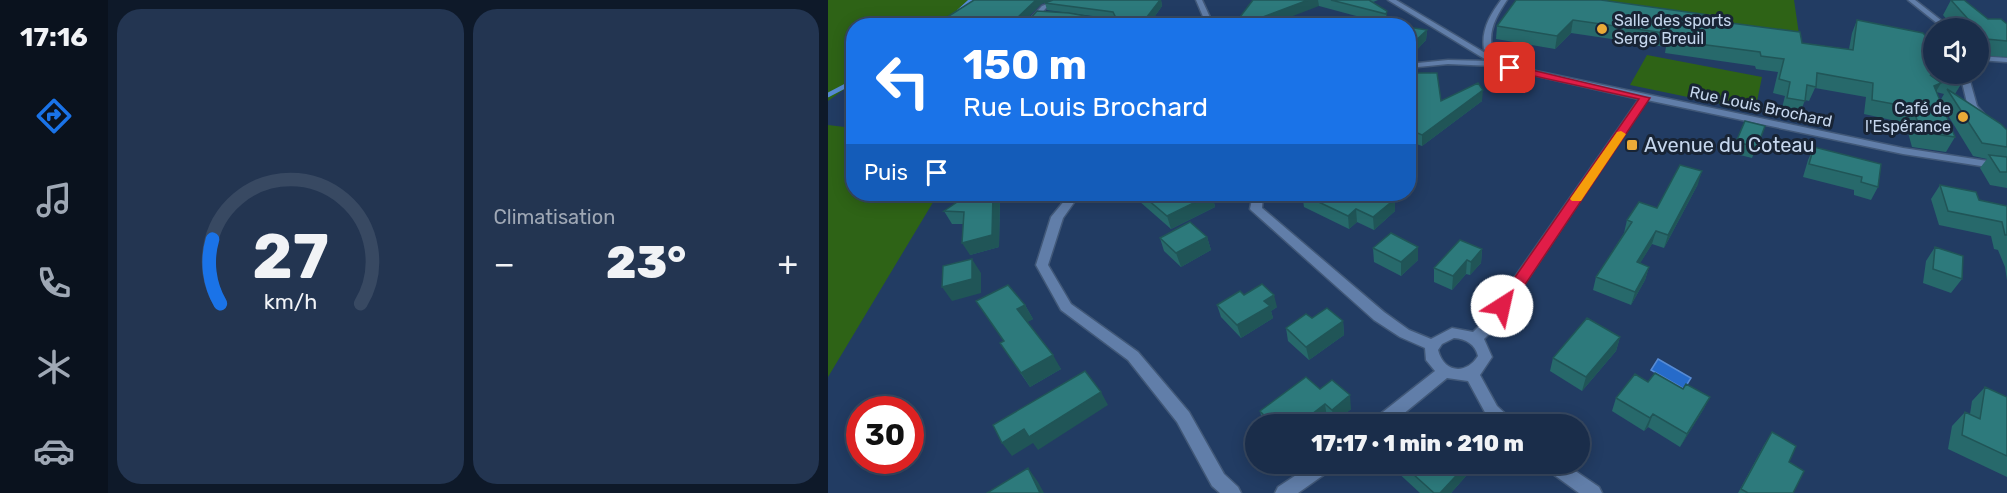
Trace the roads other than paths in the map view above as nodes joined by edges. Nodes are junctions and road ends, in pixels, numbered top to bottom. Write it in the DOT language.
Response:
graph roads {
  1 [pos="1065,0"];
  2 [pos="1199,0"];
  3 [pos="1391,0"];
  4 [pos="1504,0"];
  5 [pos="1911,0"];
  6 [pos="1038,14"];
  7 [pos="1048,14"];
  8 [pos="1034,18"];
  9 [pos="1207,18"];
  10 [pos="1934,18"];
  11 [pos="1989,59"];
  12 [pos="2007,60"];
  13 [pos="1416,65"];
  14 [pos="1510,68"];
  15 [pos="1967,84"];
  16 [pos="1645,98"];
  17 [pos="1987,122"];
  18 [pos="2007,167"];
  19 [pos="1070,201"];
  20 [pos="1257,201"];
  21 [pos="1475,339"];
  22 [pos="1433,345"];
  23 [pos="1445,372"];
  24 [pos="1471,373"];
  25 [pos="1392,414"];
  26 [pos="1495,414"];
  27 [pos="1312,474"];
  28 [pos="1566,474"];
  29 [pos="1232,493"];
  30 [pos="1284,493"];
  31 [pos="1593,493"];
  1 -- 6 [label="street"];
  2 -- 9 [label="street"];
  3 -- 14 [label="street"];
  4 -- 14 [label="street"];
  5 -- 10 [label="street"];
  6 -- 7 [label="street"];
  6 -- 8 [label="street"];
  11 -- 12 [label="street"];
  13 -- 14 [label="street"];
  14 -- 16 [label="street, Rue Louis Brochard"];
  15 -- 17 [label="street"];
  16 -- 18 [label="street, Rue Louis Brochard"];
  16 -- 21 [label="street"];
  19 -- 29 [label="street"];
  20 -- 22 [label="street"];
  21 -- 22 [label="street"];
  21 -- 24 [label="street"];
  22 -- 23 [label="street"];
  23 -- 24 [label="street"];
  23 -- 25 [label="street"];
  24 -- 26 [label="street"];
  27 -- 30 [label="street"];
  28 -- 31 [label="street"];
}
